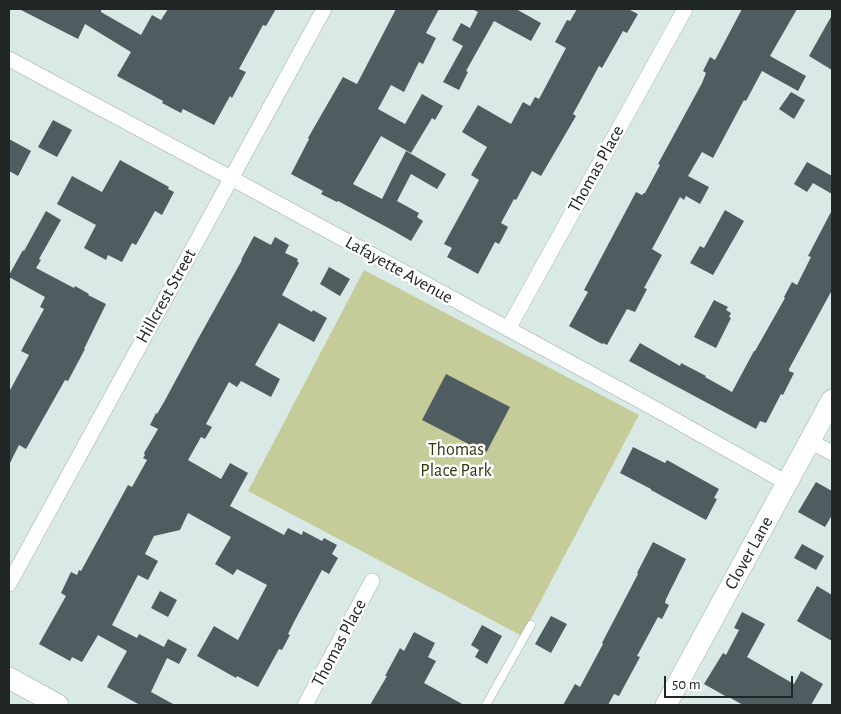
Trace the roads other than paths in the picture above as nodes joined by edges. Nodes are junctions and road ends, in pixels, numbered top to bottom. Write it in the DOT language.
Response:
graph roads {
  1 [pos="324,9"];
  2 [pos="685,9"];
  3 [pos="9,59"];
  4 [pos="231,178"];
  5 [pos="508,329"];
  6 [pos="832,400"];
  7 [pos="810,441"];
  8 [pos="832,453"];
  9 [pos="787,483"];
  10 [pos="372,581"];
  11 [pos="9,584"];
  12 [pos="531,625"];
  13 [pos="9,678"];
  14 [pos="669,704"];
  15 [pos="58,705"];
  16 [pos="305,705"];
  17 [pos="486,705"];
  1 -- 4 [label="street, Hillcrest Street"];
  2 -- 5 [label="street, Thomas Place"];
  3 -- 4 [label="street, Lafayette Avenue"];
  4 -- 5 [label="street, Lafayette Avenue"];
  4 -- 11 [label="street, Hillcrest Street"];
  5 -- 9 [label="street, Lafayette Avenue"];
  6 -- 7 [label="street, Clover Lane"];
  7 -- 8 [label="street"];
  7 -- 9 [label="street, Clover Lane"];
  9 -- 14 [label="street, Clover Lane"];
  10 -- 16 [label="street, Thomas Place"];
  12 -- 17 [label="lane"];
  13 -- 15 [label="street"];
}
